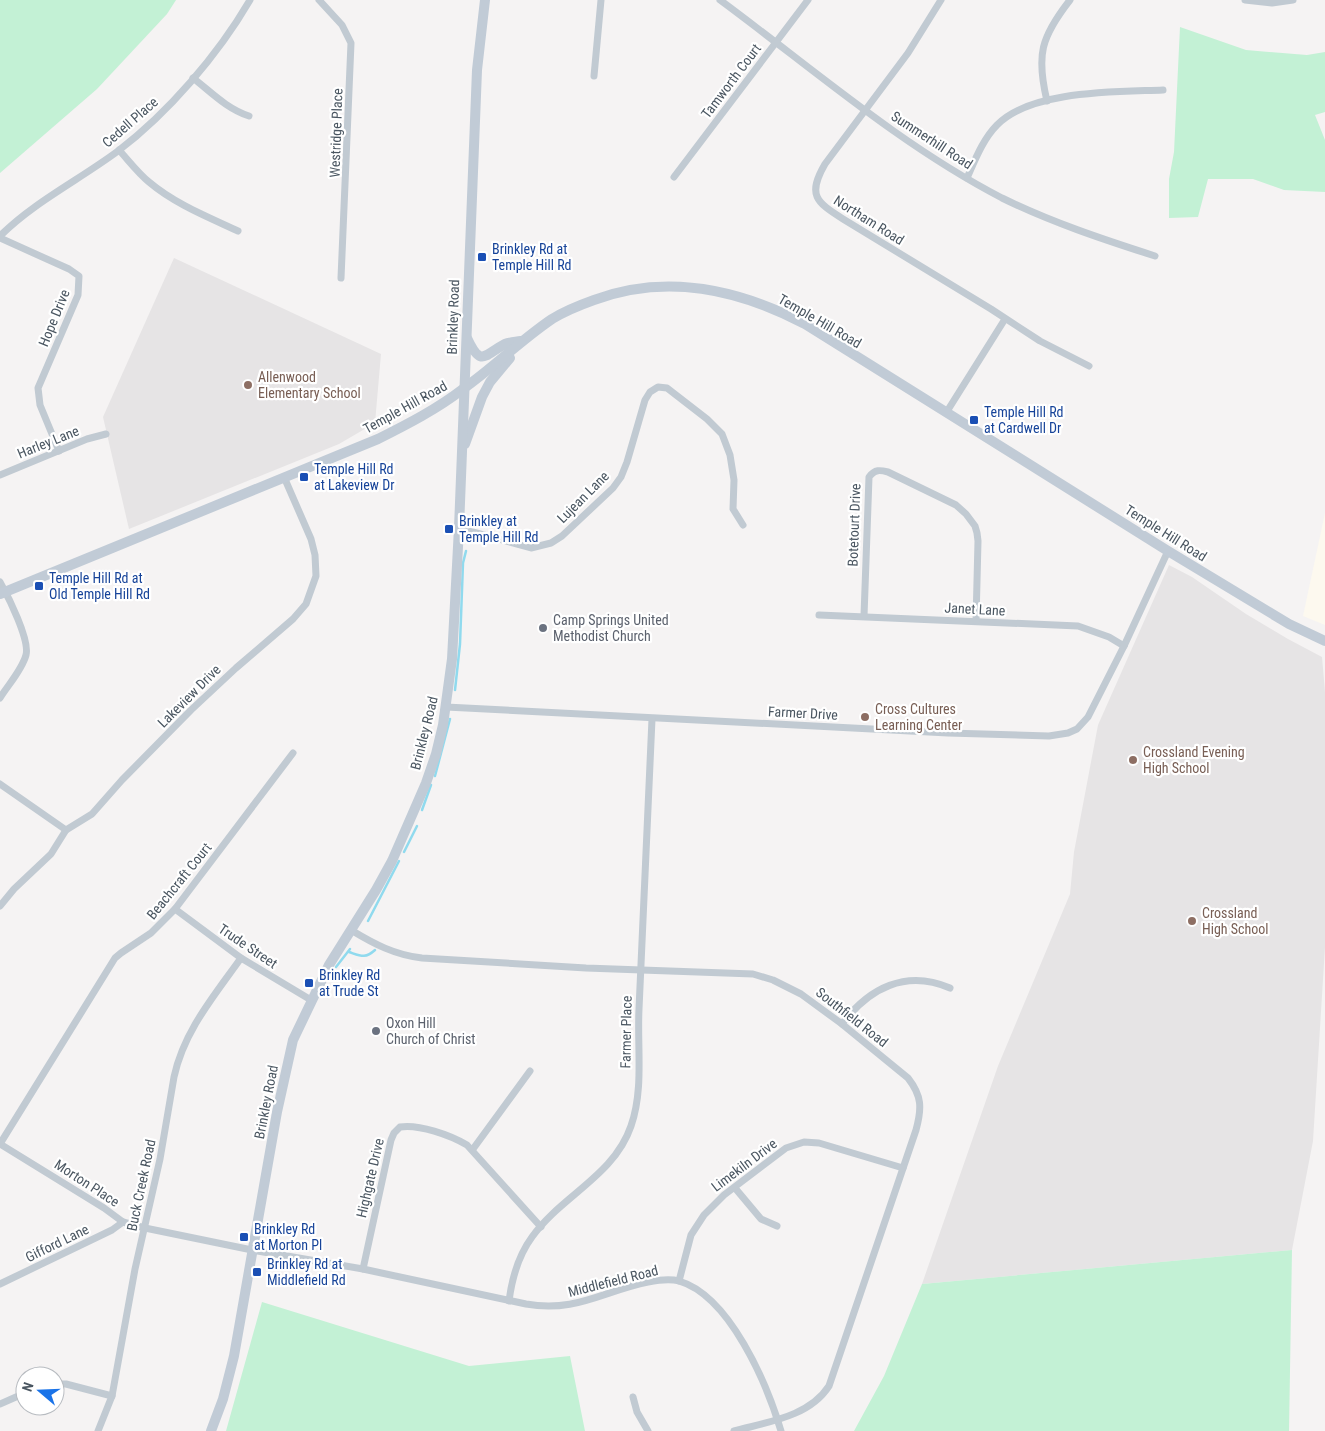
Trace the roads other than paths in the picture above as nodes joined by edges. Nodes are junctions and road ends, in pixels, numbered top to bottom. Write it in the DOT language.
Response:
graph roads {
  1 [pos="250,0"];
  2 [pos="319,0"];
  3 [pos="485,0"];
  4 [pos="601,0"];
  5 [pos="720,0"];
  6 [pos="808,0"];
  7 [pos="942,0"];
  8 [pos="1070,0"];
  9 [pos="1245,0"];
  10 [pos="1293,0"];
  11 [pos="777,42"];
  12 [pos="594,76"];
  13 [pos="194,78"];
  14 [pos="1163,90"];
  15 [pos="1048,101"];
  16 [pos="866,111"];
  17 [pos="249,116"];
  18 [pos="119,150"];
  19 [pos="674,178"];
  20 [pos="967,178"];
  21 [pos="238,231"];
  22 [pos="0,237"];
  23 [pos="1154,256"];
  24 [pos="341,278"];
  25 [pos="1005,319"];
  26 [pos="467,338"];
  27 [pos="525,340"];
  28 [pos="1089,366"];
  29 [pos="463,389"];
  30 [pos="946,413"];
  31 [pos="106,434"];
  32 [pos="58,451"];
  33 [pos="462,456"];
  34 [pos="0,475"];
  35 [pos="284,478"];
  36 [pos="743,525"];
  37 [pos="459,528"];
  38 [pos="1168,551"];
  39 [pos="0,582"];
  40 [pos="3,593"];
  41 [pos="820,615"];
  42 [pos="864,616"];
  43 [pos="976,621"];
  44 [pos="1325,641"];
  45 [pos="1124,646"];
  46 [pos="0,698"];
  47 [pos="446,707"];
  48 [pos="652,719"];
  49 [pos="293,754"];
  50 [pos="0,784"];
  51 [pos="66,830"];
  52 [pos="0,906"];
  53 [pos="175,909"];
  54 [pos="351,930"];
  55 [pos="241,958"];
  56 [pos="641,970"];
  57 [pos="950,988"];
  58 [pos="311,1000"];
  59 [pos="842,1024"];
  60 [pos="530,1072"];
  61 [pos="0,1144"];
  62 [pos="473,1149"];
  63 [pos="903,1168"];
  64 [pos="735,1188"];
  65 [pos="123,1222"];
  66 [pos="777,1226"];
  67 [pos="541,1227"];
  68 [pos="145,1228"];
  69 [pos="252,1250"];
  70 [pos="363,1269"];
  71 [pos="679,1281"];
  72 [pos="0,1284"];
  73 [pos="509,1301"];
  74 [pos="65,1384"];
  75 [pos="112,1396"];
  76 [pos="15,1397"];
  77 [pos="633,1397"];
  78 [pos="0,1404"];
  79 [pos="777,1419"];
  80 [pos="98,1431"];
  81 [pos="211,1431"];
  82 [pos="648,1431"];
  83 [pos="734,1431"];
  84 [pos="781,1431"];
  1 -- 13 [label="street, Cedell Place"];
  2 -- 24 [label="street, Westridge Place"];
  3 -- 26 [label="main road, Brinkley Road"];
  4 -- 12 [label="street"];
  5 -- 11 [label="street, Summerhill Road"];
  6 -- 11 [label="street, Tamworth Court"];
  7 -- 16 [label="street, Northam Road"];
  8 -- 15 [label="street"];
  9 -- 10 [label="street"];
  11 -- 16 [label="street, Summerhill Road"];
  11 -- 19 [label="street, Tamworth Court"];
  13 -- 17 [label="street"];
  13 -- 18 [label="street, Cedell Place"];
  14 -- 15 [label="street"];
  15 -- 20 [label="street"];
  16 -- 20 [label="street, Summerhill Road"];
  16 -- 25 [label="street, Northam Road"];
  18 -- 21 [label="street"];
  18 -- 22 [label="street, Cedell Place"];
  20 -- 23 [label="street, Summerhill Road"];
  22 -- 32 [label="street, Hope Drive"];
  25 -- 28 [label="street, Northam Road"];
  25 -- 30 [label="street"];
  26 -- 27 [label="main road"];
  26 -- 29 [label="main road, Brinkley Road"];
  27 -- 29 [label="main road, Temple Hill Road"];
  27 -- 30 [label="main road, Temple Hill Road"];
  27 -- 33 [label="main road"];
  29 -- 33 [label="main road, Brinkley Road"];
  29 -- 35 [label="main road, Temple Hill Road"];
  30 -- 38 [label="main road, Temple Hill Road"];
  31 -- 32 [label="street, Harley Lane"];
  32 -- 34 [label="street, Harley Lane"];
  33 -- 37 [label="main road, Brinkley Road"];
  35 -- 40 [label="main road, Temple Hill Road"];
  35 -- 51 [label="street, Lakeview Drive"];
  36 -- 37 [label="street, Lujean Lane"];
  37 -- 47 [label="main road, Brinkley Road"];
  38 -- 44 [label="main road, Temple Hill Road"];
  38 -- 45 [label="street, Farmer Drive"];
  39 -- 40 [label="street"];
  40 -- 46 [label="street"];
  41 -- 42 [label="street, Janet Lane"];
  42 -- 43 [label="street, Janet Lane"];
  42 -- 43 [label="street, Botetourt Drive"];
  43 -- 45 [label="street, Janet Lane"];
  45 -- 48 [label="street, Farmer Drive"];
  47 -- 48 [label="street, Farmer Drive"];
  47 -- 54 [label="main road, Brinkley Road"];
  48 -- 56 [label="street, Farmer Place"];
  49 -- 53 [label="street, Beachcraft Court"];
  50 -- 51 [label="street"];
  51 -- 52 [label="street, Lakeview Drive"];
  53 -- 55 [label="street, Trude Street"];
  53 -- 61 [label="street, Beachcraft Court"];
  54 -- 56 [label="street, Southfield Road"];
  54 -- 58 [label="main road, Brinkley Road"];
  55 -- 58 [label="street, Trude Street"];
  55 -- 68 [label="street, Buck Creek Road"];
  56 -- 59 [label="street, Southfield Road"];
  56 -- 67 [label="street, Farmer Place"];
  57 -- 59 [label="street"];
  58 -- 69 [label="main road, Brinkley Road"];
  59 -- 63 [label="street, Southfield Road"];
  60 -- 62 [label="street"];
  61 -- 65 [label="street, Morton Place"];
  62 -- 67 [label="street, Highgate Drive"];
  62 -- 70 [label="street, Highgate Drive"];
  63 -- 64 [label="street, Limekiln Drive"];
  63 -- 79 [label="street, Southfield Road"];
  64 -- 66 [label="street"];
  64 -- 71 [label="street, Limekiln Drive"];
  65 -- 68 [label="street, Morton Place"];
  65 -- 72 [label="street, Gifford Lane"];
  67 -- 73 [label="street, Farmer Place"];
  68 -- 69 [label="street, Morton Place"];
  68 -- 75 [label="street, Buck Creek Road"];
  69 -- 70 [label="street, Middlefield Road"];
  69 -- 81 [label="main road, Brinkley Road"];
  70 -- 73 [label="street, Middlefield Road"];
  71 -- 73 [label="street, Middlefield Road"];
  71 -- 79 [label="street, Middlefield Road"];
  74 -- 75 [label="street"];
  75 -- 80 [label="street, Buck Creek Road"];
  76 -- 78 [label="street"];
  77 -- 82 [label="street"];
  79 -- 83 [label="street, Southfield Road"];
  79 -- 84 [label="street, Middlefield Road"];
}
